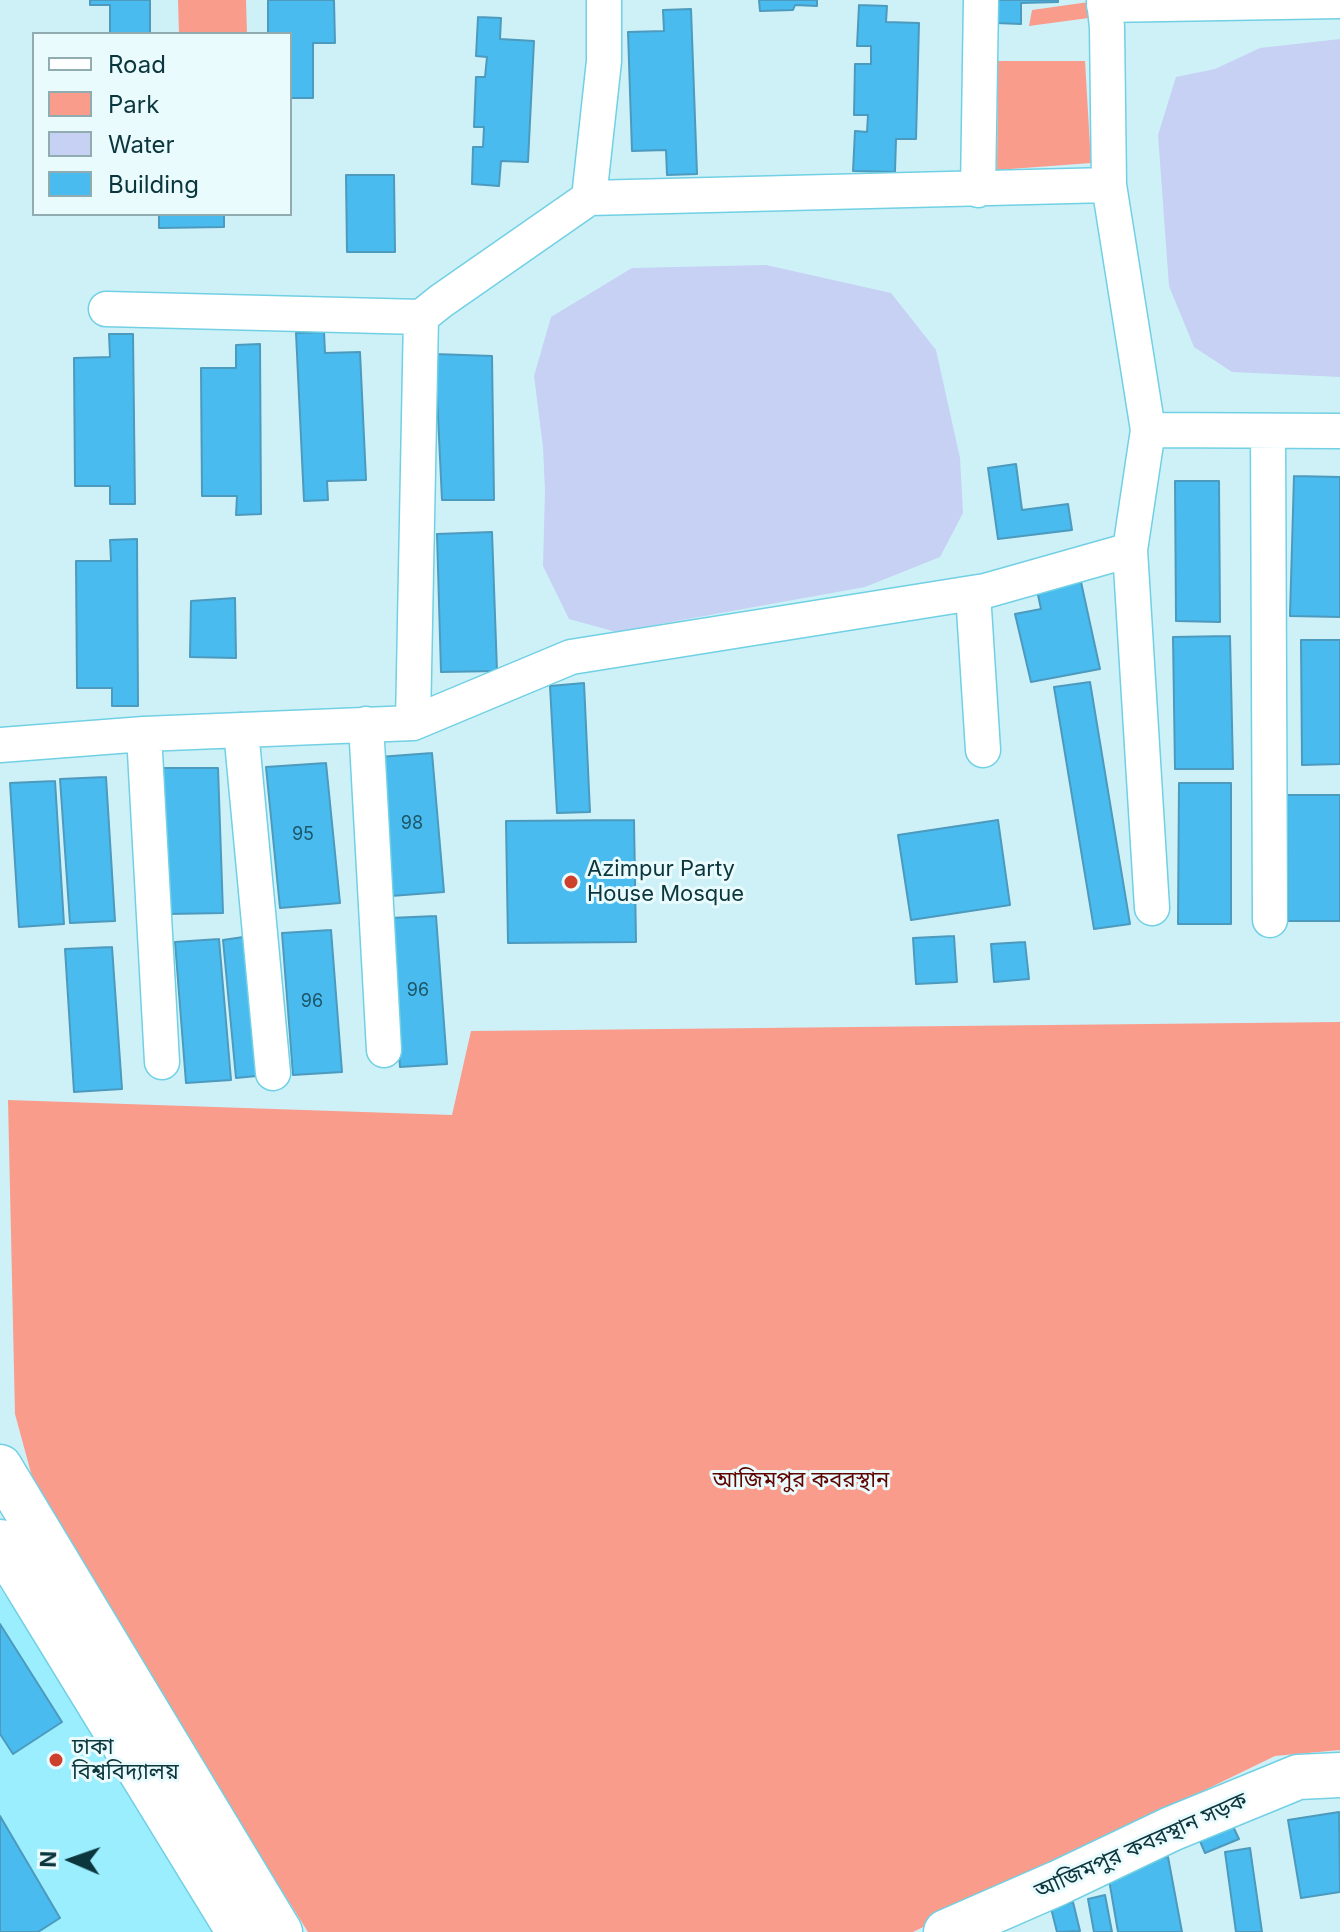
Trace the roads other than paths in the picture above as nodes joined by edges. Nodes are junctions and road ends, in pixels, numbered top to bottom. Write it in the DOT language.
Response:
graph roads {
  1 [pos="604,0"];
  2 [pos="981,0"];
  3 [pos="1340,1"];
  4 [pos="1104,2"];
  5 [pos="1109,185"];
  6 [pos="978,190"];
  7 [pos="589,198"];
  8 [pos="106,309"];
  9 [pos="421,317"];
  10 [pos="1148,430"];
  11 [pos="1340,431"];
  12 [pos="1268,432"];
  13 [pos="1130,550"];
  14 [pos="973,593"];
  15 [pos="413,723"];
  16 [pos="366,724"];
  17 [pos="241,730"];
  18 [pos="144,734"];
  19 [pos="0,745"];
  20 [pos="983,750"];
  21 [pos="1152,908"];
  22 [pos="1270,920"];
  23 [pos="384,1050"];
  24 [pos="162,1062"];
  25 [pos="273,1073"];
  26 [pos="0,1467"];
  27 [pos="0,1542"];
  28 [pos="1340,1775"];
  29 [pos="239,1932"];
  30 [pos="280,1932"];
  31 [pos="946,1932"];
  1 -- 7 [label="street"];
  2 -- 6 [label="street"];
  3 -- 4 [label="street"];
  4 -- 5 [label="street"];
  5 -- 6 [label="street"];
  5 -- 10 [label="street"];
  6 -- 7 [label="street"];
  7 -- 9 [label="street"];
  8 -- 9 [label="street"];
  9 -- 15 [label="street"];
  10 -- 12 [label="street"];
  10 -- 13 [label="street"];
  11 -- 12 [label="street"];
  12 -- 22 [label="street"];
  13 -- 14 [label="street"];
  13 -- 21 [label="street"];
  14 -- 15 [label="street"];
  14 -- 20 [label="street"];
  15 -- 16 [label="street"];
  16 -- 17 [label="street"];
  16 -- 23 [label="street"];
  17 -- 18 [label="street"];
  17 -- 25 [label="street"];
  18 -- 19 [label="street"];
  18 -- 24 [label="street"];
  26 -- 30 [label="main road"];
  27 -- 29 [label="main road"];
  28 -- 31 [label="main road, আজিমপুর কবরস্থান সড়ক"];
}
